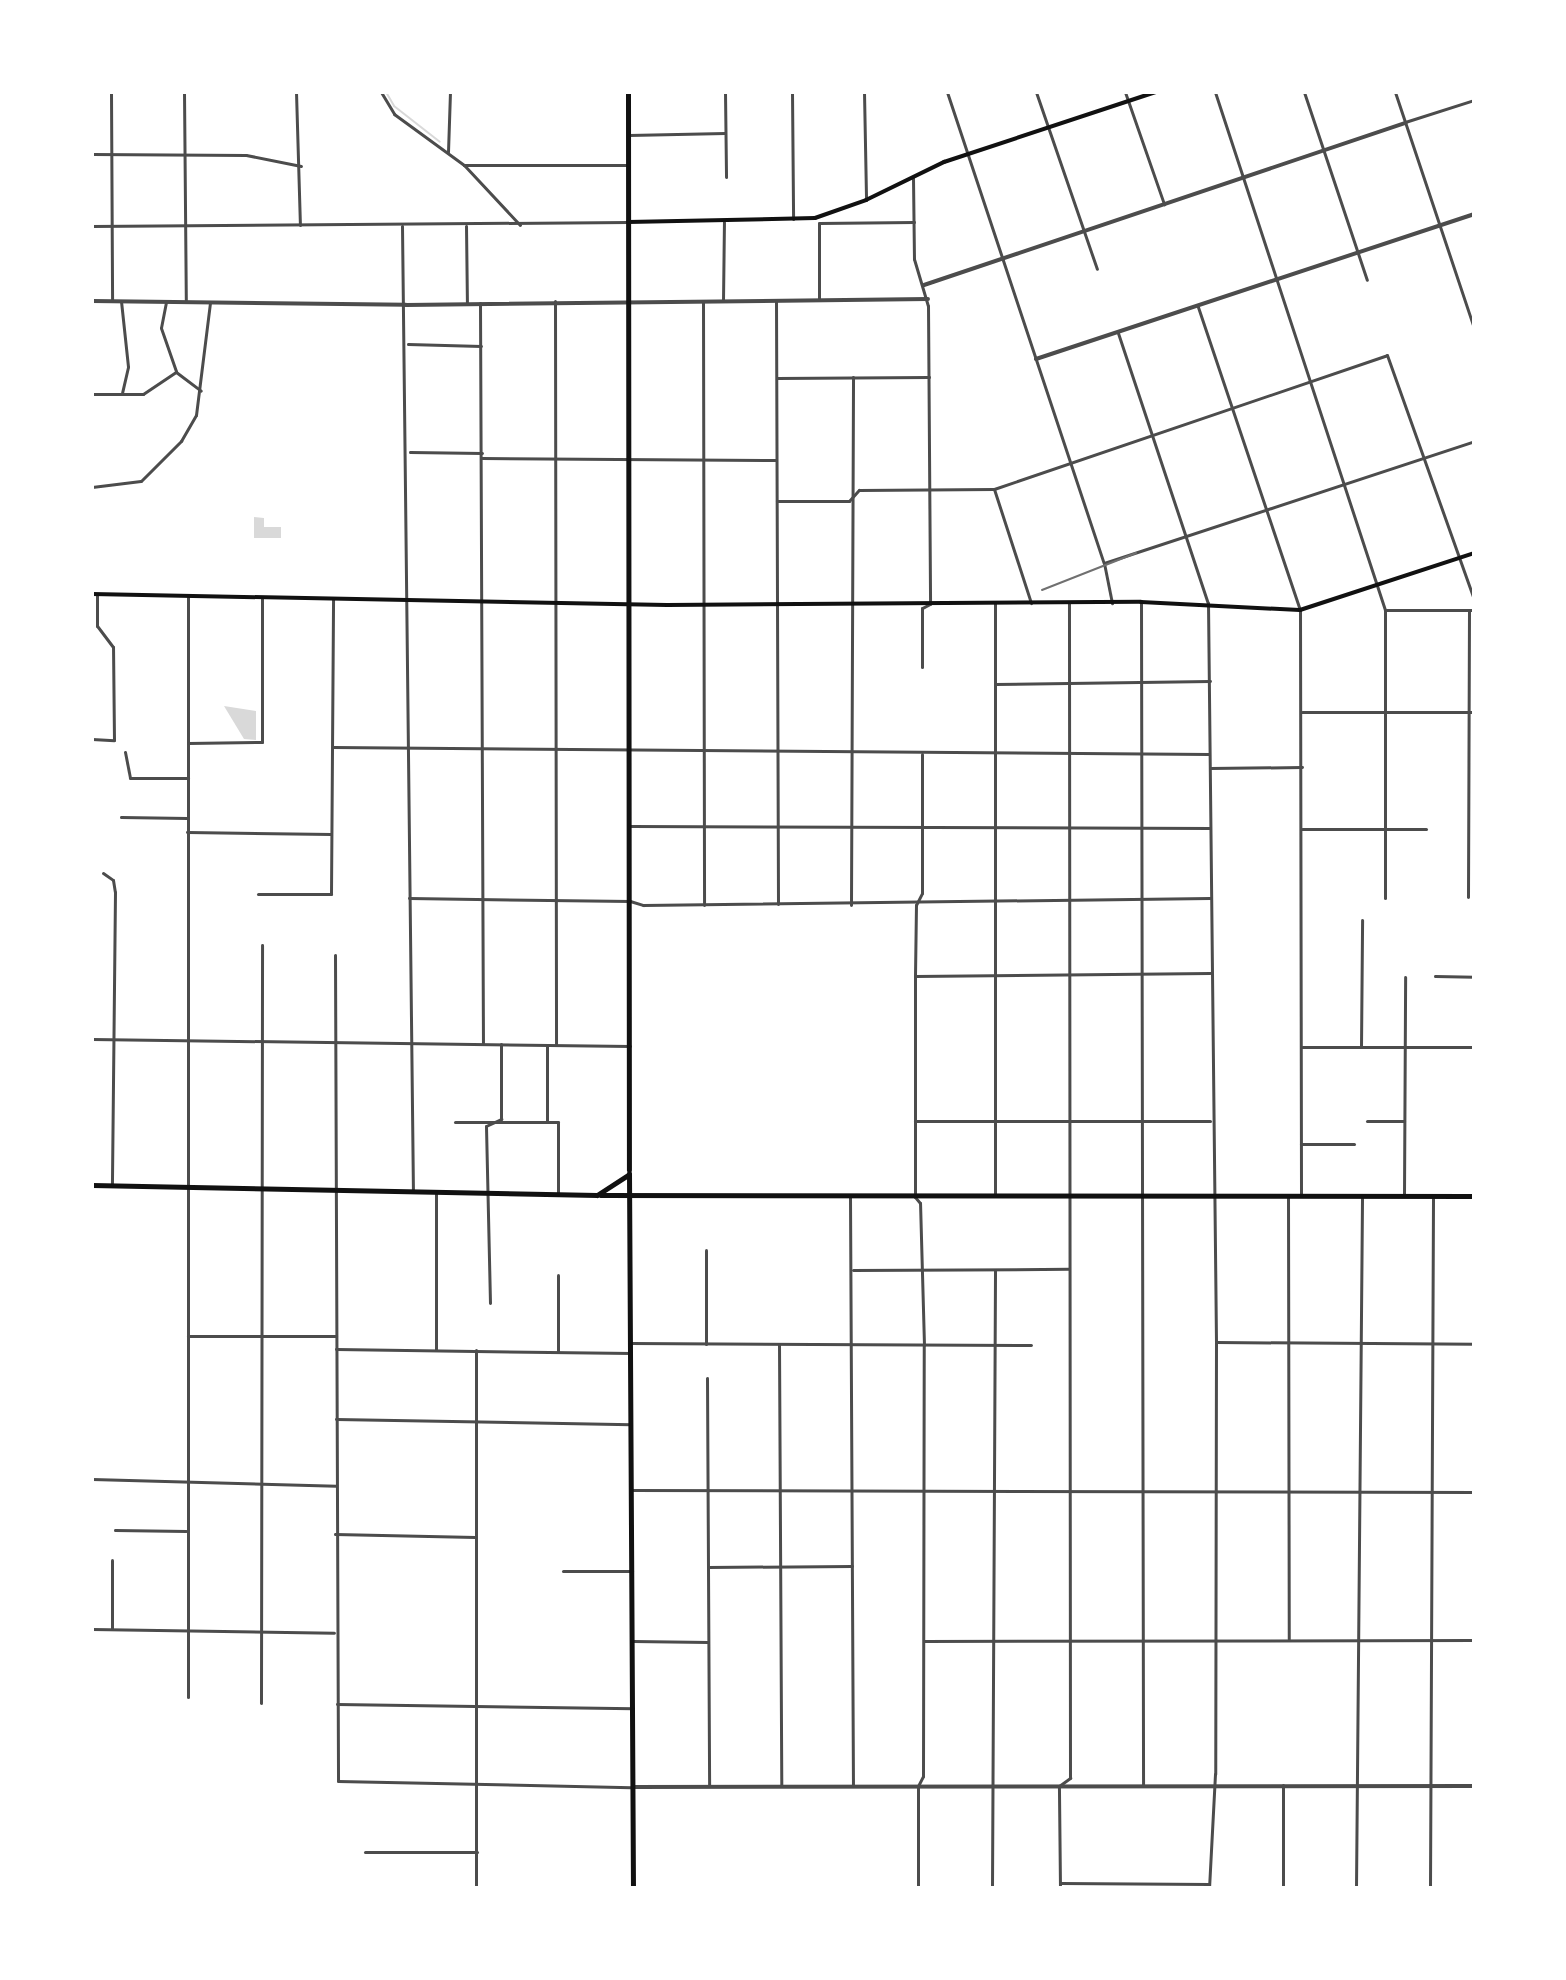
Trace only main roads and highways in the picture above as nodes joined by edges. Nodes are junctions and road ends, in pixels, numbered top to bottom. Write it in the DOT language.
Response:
graph roads {
  1 [pos="628,92"];
  2 [pos="1156,92"];
  3 [pos="628,222"];
  4 [pos="1474,553"];
  5 [pos="94,594"];
  6 [pos="630,603"];
  7 [pos="629,1172"];
  8 [pos="92,1185"];
  9 [pos="598,1195"];
  10 [pos="1474,1196"];
  11 [pos="629,1197"];
  12 [pos="633,1888"];
  1 -- 3 [label="main road"];
  2 -- 3 [label="main road"];
  3 -- 6 [label="main road"];
  4 -- 6 [label="main road"];
  5 -- 6 [label="main road"];
  6 -- 7 [label="main road"];
  7 -- 9 [label="main road"];
  7 -- 11 [label="main road"];
  8 -- 9 [label="main road"];
  9 -- 11 [label="main road"];
  10 -- 11 [label="main road"];
  11 -- 12 [label="main road"];
}
